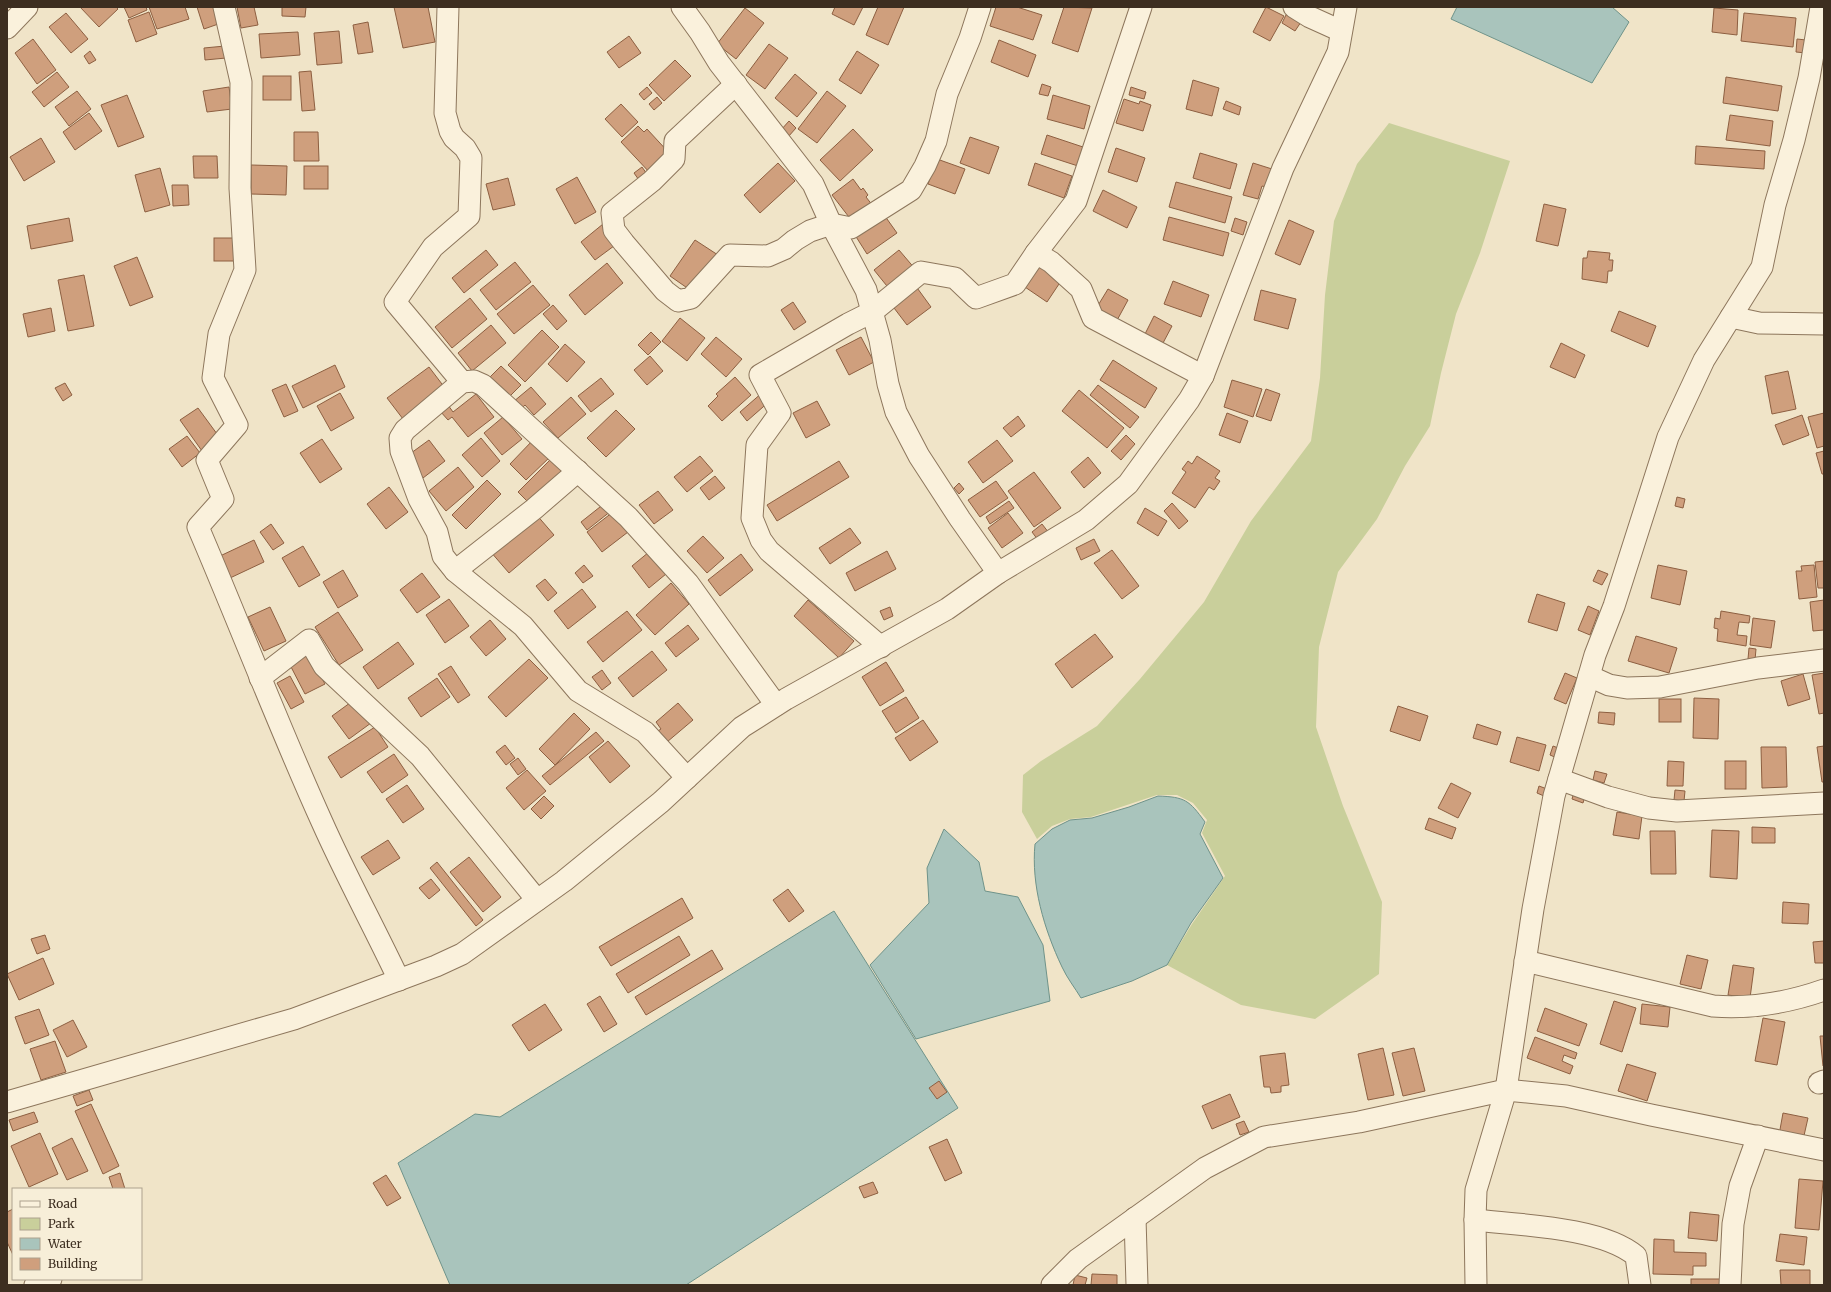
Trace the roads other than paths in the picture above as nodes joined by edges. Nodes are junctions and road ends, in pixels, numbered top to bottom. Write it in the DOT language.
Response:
graph roads {
  1 [pos="27,7"];
  2 [pos="224,7"];
  3 [pos="448,7"];
  4 [pos="682,7"];
  5 [pos="980,7"];
  6 [pos="1141,7"];
  7 [pos="1294,7"];
  8 [pos="1346,7"];
  9 [pos="1821,7"];
  10 [pos="7,28"];
  11 [pos="1341,31"];
  12 [pos="736,84"];
  13 [pos="831,224"];
  14 [pos="1036,253"];
  15 [pos="872,312"];
  16 [pos="1731,316"];
  17 [pos="1824,324"];
  18 [pos="1203,376"];
  19 [pos="462,382"];
  20 [pos="578,471"];
  21 [pos="455,571"];
  22 [pos="998,574"];
  23 [pos="882,647"];
  24 [pos="1824,660"];
  25 [pos="1589,676"];
  26 [pos="260,678"];
  27 [pos="776,705"];
  28 [pos="687,778"];
  29 [pos="1559,779"];
  30 [pos="1824,803"];
  31 [pos="537,900"];
  32 [pos="1525,961"];
  33 [pos="399,980"];
  34 [pos="1824,990"];
  35 [pos="1506,1090"];
  36 [pos="7,1102"];
  37 [pos="1758,1136"];
  38 [pos="1824,1150"];
  39 [pos="1135,1218"];
  40 [pos="1475,1220"];
  41 [pos="48,1280"];
  42 [pos="35,1285"];
  43 [pos="1052,1285"];
  44 [pos="1137,1285"];
  45 [pos="1476,1285"];
  46 [pos="1640,1285"];
  47 [pos="1730,1285"];
  1 -- 10 [label="street"];
  2 -- 26 [label="street"];
  3 -- 19 [label="street"];
  4 -- 12 [label="street"];
  5 -- 13 [label="street"];
  6 -- 14 [label="street"];
  7 -- 11 [label="street"];
  8 -- 11 [label="street"];
  9 -- 16 [label="street"];
  11 -- 18 [label="street"];
  12 -- 13 [label="street"];
  12 -- 13 [label="street"];
  13 -- 15 [label="street"];
  14 -- 15 [label="street"];
  14 -- 18 [label="street"];
  15 -- 22 [label="street"];
  15 -- 23 [label="street"];
  16 -- 17 [label="street"];
  16 -- 25 [label="street"];
  18 -- 22 [label="street"];
  19 -- 20 [label="street"];
  19 -- 21 [label="street"];
  20 -- 21 [label="street"];
  20 -- 27 [label="street"];
  21 -- 28 [label="street"];
  22 -- 23 [label="street"];
  23 -- 27 [label="street"];
  24 -- 25 [label="street"];
  25 -- 29 [label="street"];
  26 -- 31 [label="street"];
  26 -- 33 [label="street"];
  27 -- 28 [label="street"];
  28 -- 31 [label="street"];
  29 -- 30 [label="street"];
  29 -- 32 [label="street"];
  31 -- 33 [label="street"];
  32 -- 34 [label="street"];
  32 -- 35 [label="street"];
  33 -- 36 [label="street"];
  35 -- 37 [label="street"];
  35 -- 39 [label="street"];
  35 -- 40 [label="street"];
  37 -- 38 [label="street"];
  37 -- 47 [label="street"];
  39 -- 43 [label="street"];
  39 -- 44 [label="street"];
  40 -- 45 [label="street"];
  40 -- 46 [label="street"];
  41 -- 42 [label="street"];
}
